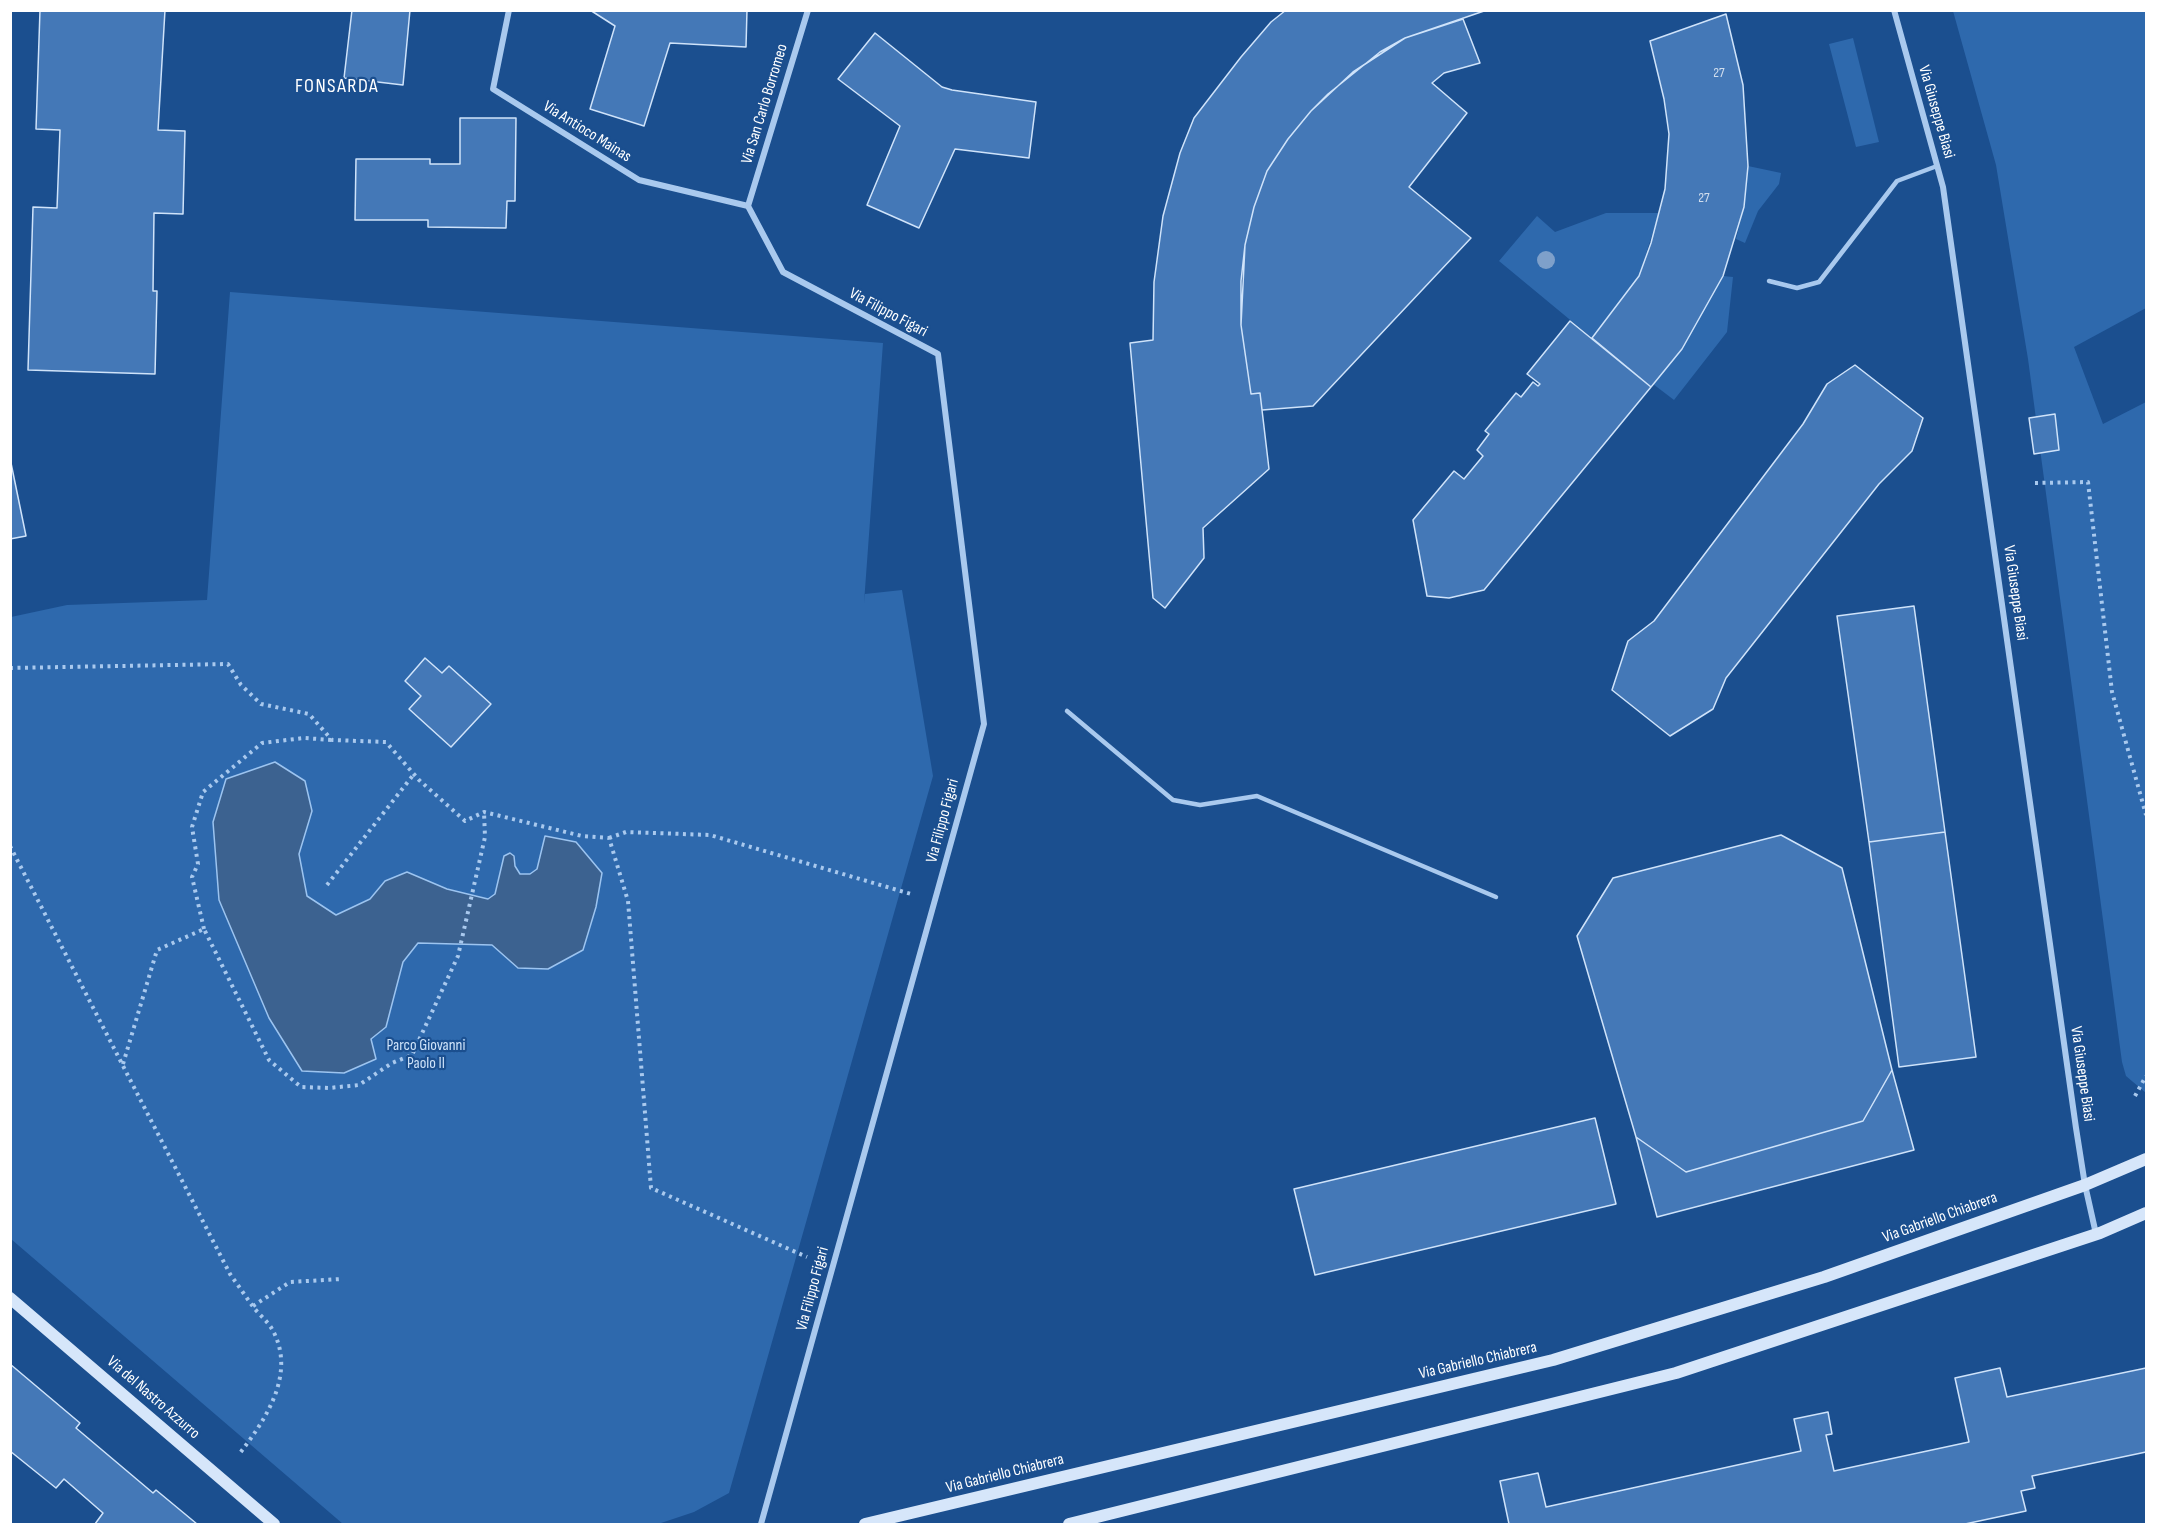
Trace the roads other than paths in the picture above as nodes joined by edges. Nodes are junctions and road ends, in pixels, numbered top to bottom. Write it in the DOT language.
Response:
graph roads {
  1 [pos="509,10"];
  2 [pos="808,10"];
  3 [pos="1894,10"];
  4 [pos="1937,166"];
  5 [pos="748,206"];
  6 [pos="1769,281"];
  7 [pos="1067,711"];
  8 [pos="1496,897"];
  9 [pos="2146,1159"];
  10 [pos="2085,1185"];
  11 [pos="2146,1213"];
  12 [pos="2096,1234"];
  13 [pos="10,1298"];
  14 [pos="274,1524"];
  15 [pos="761,1524"];
  16 [pos="865,1524"];
  17 [pos="1069,1524"];
  1 -- 5 [label="street, Via Antioco Mainas"];
  2 -- 5 [label="street, Via San Carlo Borromeo"];
  3 -- 4 [label="street, Via Giuseppe Biasi"];
  4 -- 6 [label="lane"];
  4 -- 10 [label="street, Via Giuseppe Biasi"];
  5 -- 15 [label="street, Via Filippo Figari"];
  7 -- 8 [label="lane"];
  9 -- 10 [label="street, Via Gabriello Chiabrera"];
  10 -- 12 [label="street"];
  10 -- 16 [label="street, Via Gabriello Chiabrera"];
  11 -- 12 [label="street"];
  12 -- 17 [label="street"];
  13 -- 14 [label="street, Via del Nastro Azzurro"];
}
